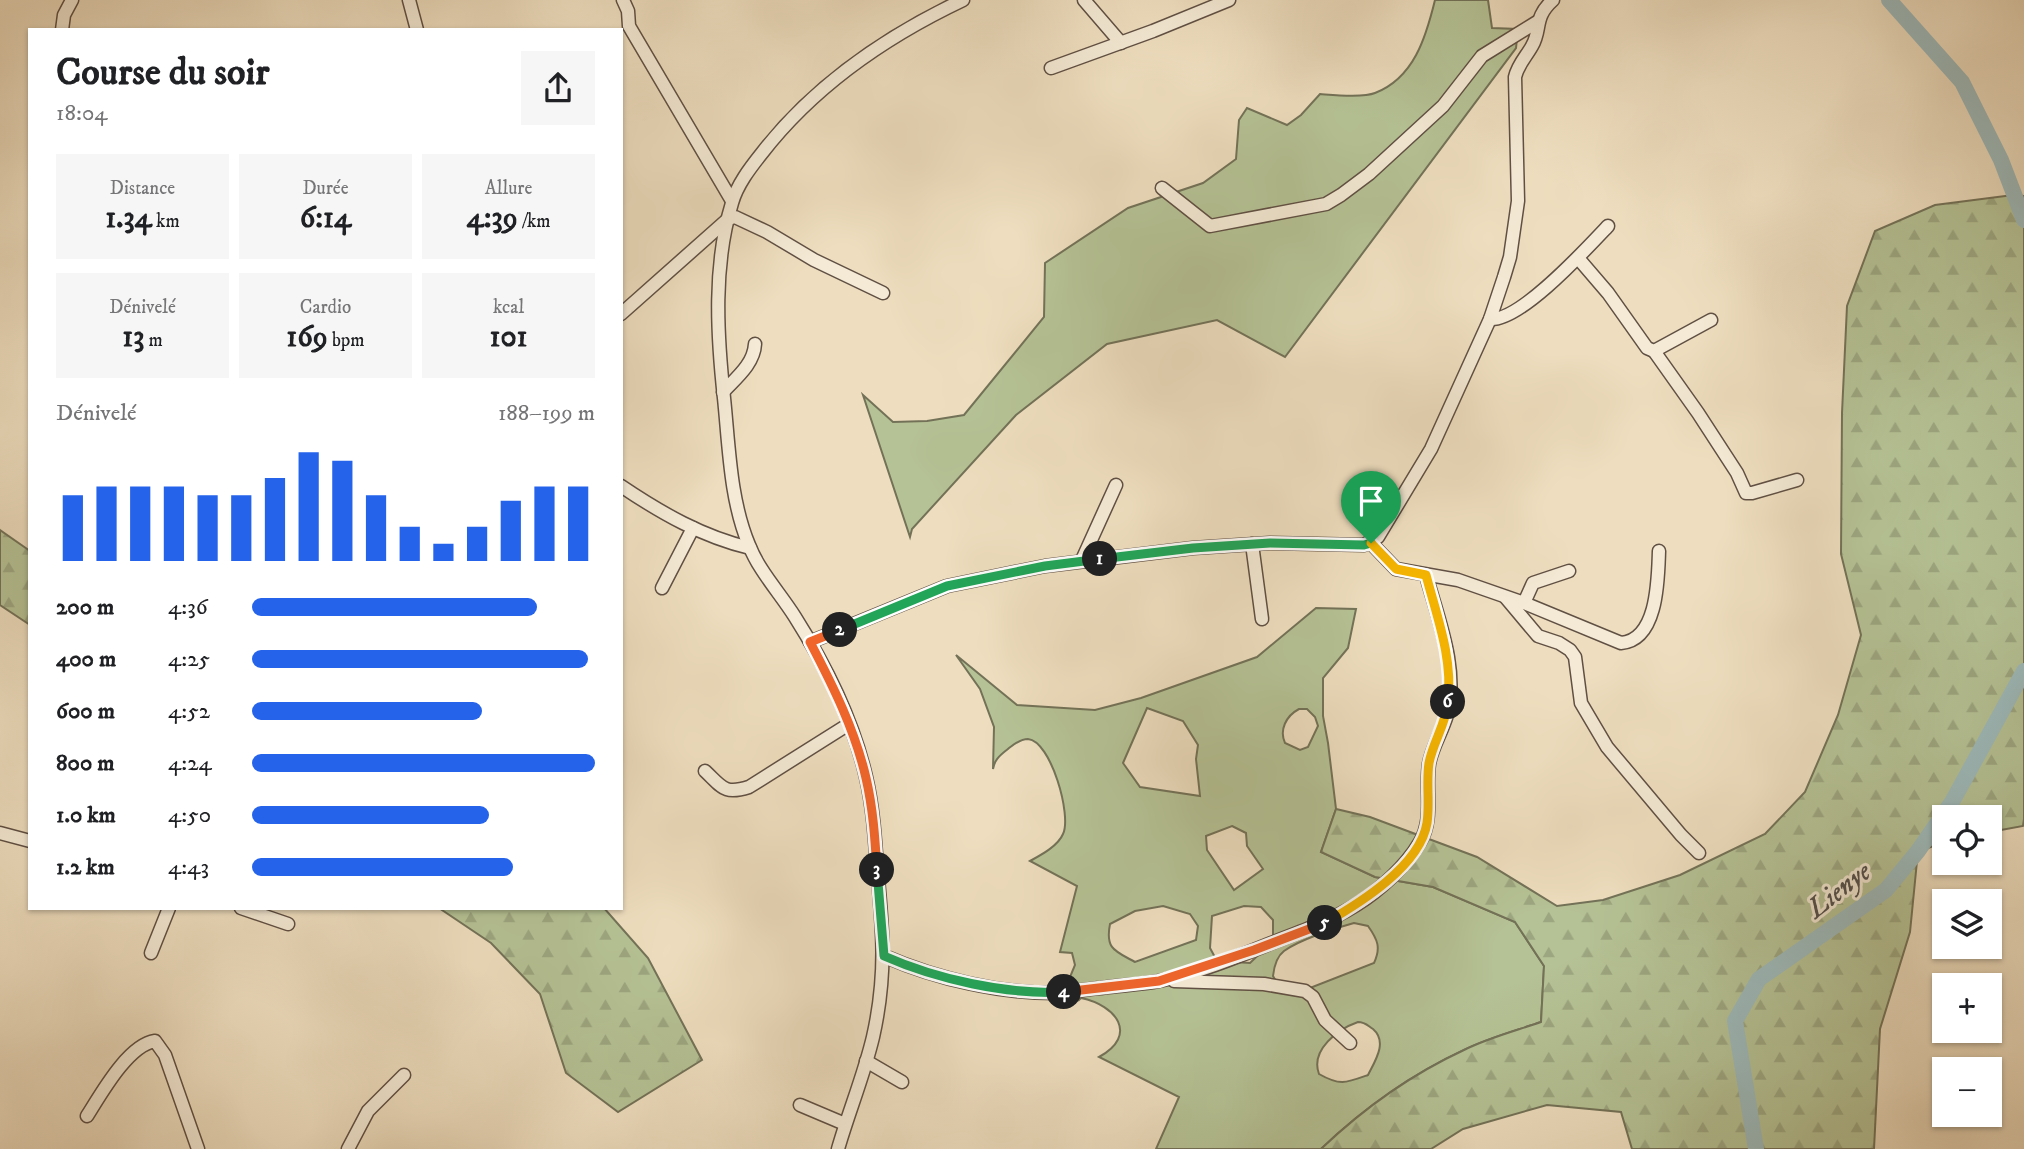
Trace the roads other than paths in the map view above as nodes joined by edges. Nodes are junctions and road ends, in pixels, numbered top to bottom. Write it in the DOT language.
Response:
graph roads {
  1 [pos="72,0"];
  2 [pos="408,0"];
  3 [pos="623,0"];
  4 [pos="963,0"];
  5 [pos="1084,0"];
  6 [pos="1229,0"];
  7 [pos="1553,0"];
  8 [pos="1537,22"];
  9 [pos="62,28"];
  10 [pos="416,28"];
  11 [pos="625,28"];
  12 [pos="1121,43"];
  13 [pos="1051,68"];
  14 [pos="1162,188"];
  15 [pos="732,201"];
  16 [pos="728,219"];
  17 [pos="1608,226"];
  18 [pos="1578,258"];
  19 [pos="883,293"];
  20 [pos="623,312"];
  21 [pos="1490,319"];
  22 [pos="1711,320"];
  23 [pos="755,344"];
  24 [pos="1654,351"];
  25 [pos="723,392"];
  26 [pos="1797,480"];
  27 [pos="1116,485"];
  28 [pos="623,487"];
  29 [pos="693,528"];
  30 [pos="1371,543"];
  31 [pos="1252,544"];
  32 [pos="750,548"];
  33 [pos="1659,551"];
  34 [pos="1082,561"];
  35 [pos="1569,571"];
  36 [pos="1426,575"];
  37 [pos="662,588"];
  38 [pos="1505,597"];
  39 [pos="1524,603"];
  40 [pos="1262,619"];
  41 [pos="810,642"];
  42 [pos="849,724"];
  43 [pos="705,771"];
  44 [pos="0,833"];
  45 [pos="28,840"];
  46 [pos="1699,853"];
  47 [pos="168,910"];
  48 [pos="247,910"];
  49 [pos="288,924"];
  50 [pos="151,953"];
  51 [pos="884,956"];
  52 [pos="1159,981"];
  53 [pos="1350,1043"];
  54 [pos="866,1061"];
  55 [pos="404,1075"];
  56 [pos="902,1082"];
  57 [pos="800,1105"];
  58 [pos="86,1116"];
  59 [pos="845,1124"];
  60 [pos="198,1149"];
  61 [pos="348,1149"];
  62 [pos="838,1149"];
  1 -- 9 [label="street"];
  2 -- 10 [label="street"];
  3 -- 11 [label="street"];
  4 -- 15 [label="street"];
  5 -- 12 [label="street"];
  6 -- 12 [label="street"];
  7 -- 8 [label="street"];
  8 -- 14 [label="street"];
  8 -- 21 [label="street"];
  11 -- 15 [label="street"];
  12 -- 13 [label="street"];
  15 -- 16 [label="street"];
  16 -- 19 [label="street"];
  16 -- 20 [label="street"];
  16 -- 25 [label="street"];
  17 -- 18 [label="street"];
  18 -- 21 [label="street"];
  18 -- 24 [label="street"];
  21 -- 30 [label="street"];
  22 -- 24 [label="street"];
  23 -- 25 [label="street"];
  24 -- 26 [label="street"];
  25 -- 32 [label="street"];
  27 -- 34 [label="street"];
  28 -- 29 [label="street"];
  29 -- 32 [label="street"];
  29 -- 37 [label="street"];
  30 -- 31 [label="street"];
  30 -- 36 [label="street"];
  31 -- 34 [label="street"];
  31 -- 40 [label="street"];
  32 -- 41 [label="street"];
  33 -- 39 [label="street"];
  34 -- 41 [label="street"];
  35 -- 39 [label="street"];
  36 -- 38 [label="street"];
  36 -- 52 [label="street"];
  38 -- 39 [label="street"];
  38 -- 46 [label="street"];
  41 -- 42 [label="street"];
  42 -- 43 [label="street"];
  42 -- 51 [label="street"];
  44 -- 45 [label="street"];
  47 -- 50 [label="street"];
  48 -- 49 [label="street"];
  51 -- 52 [label="street"];
  51 -- 54 [label="street"];
  52 -- 53 [label="street"];
  54 -- 56 [label="street"];
  54 -- 59 [label="street"];
  55 -- 61 [label="street"];
  57 -- 59 [label="street"];
  58 -- 60 [label="street"];
  59 -- 62 [label="street"];
}
